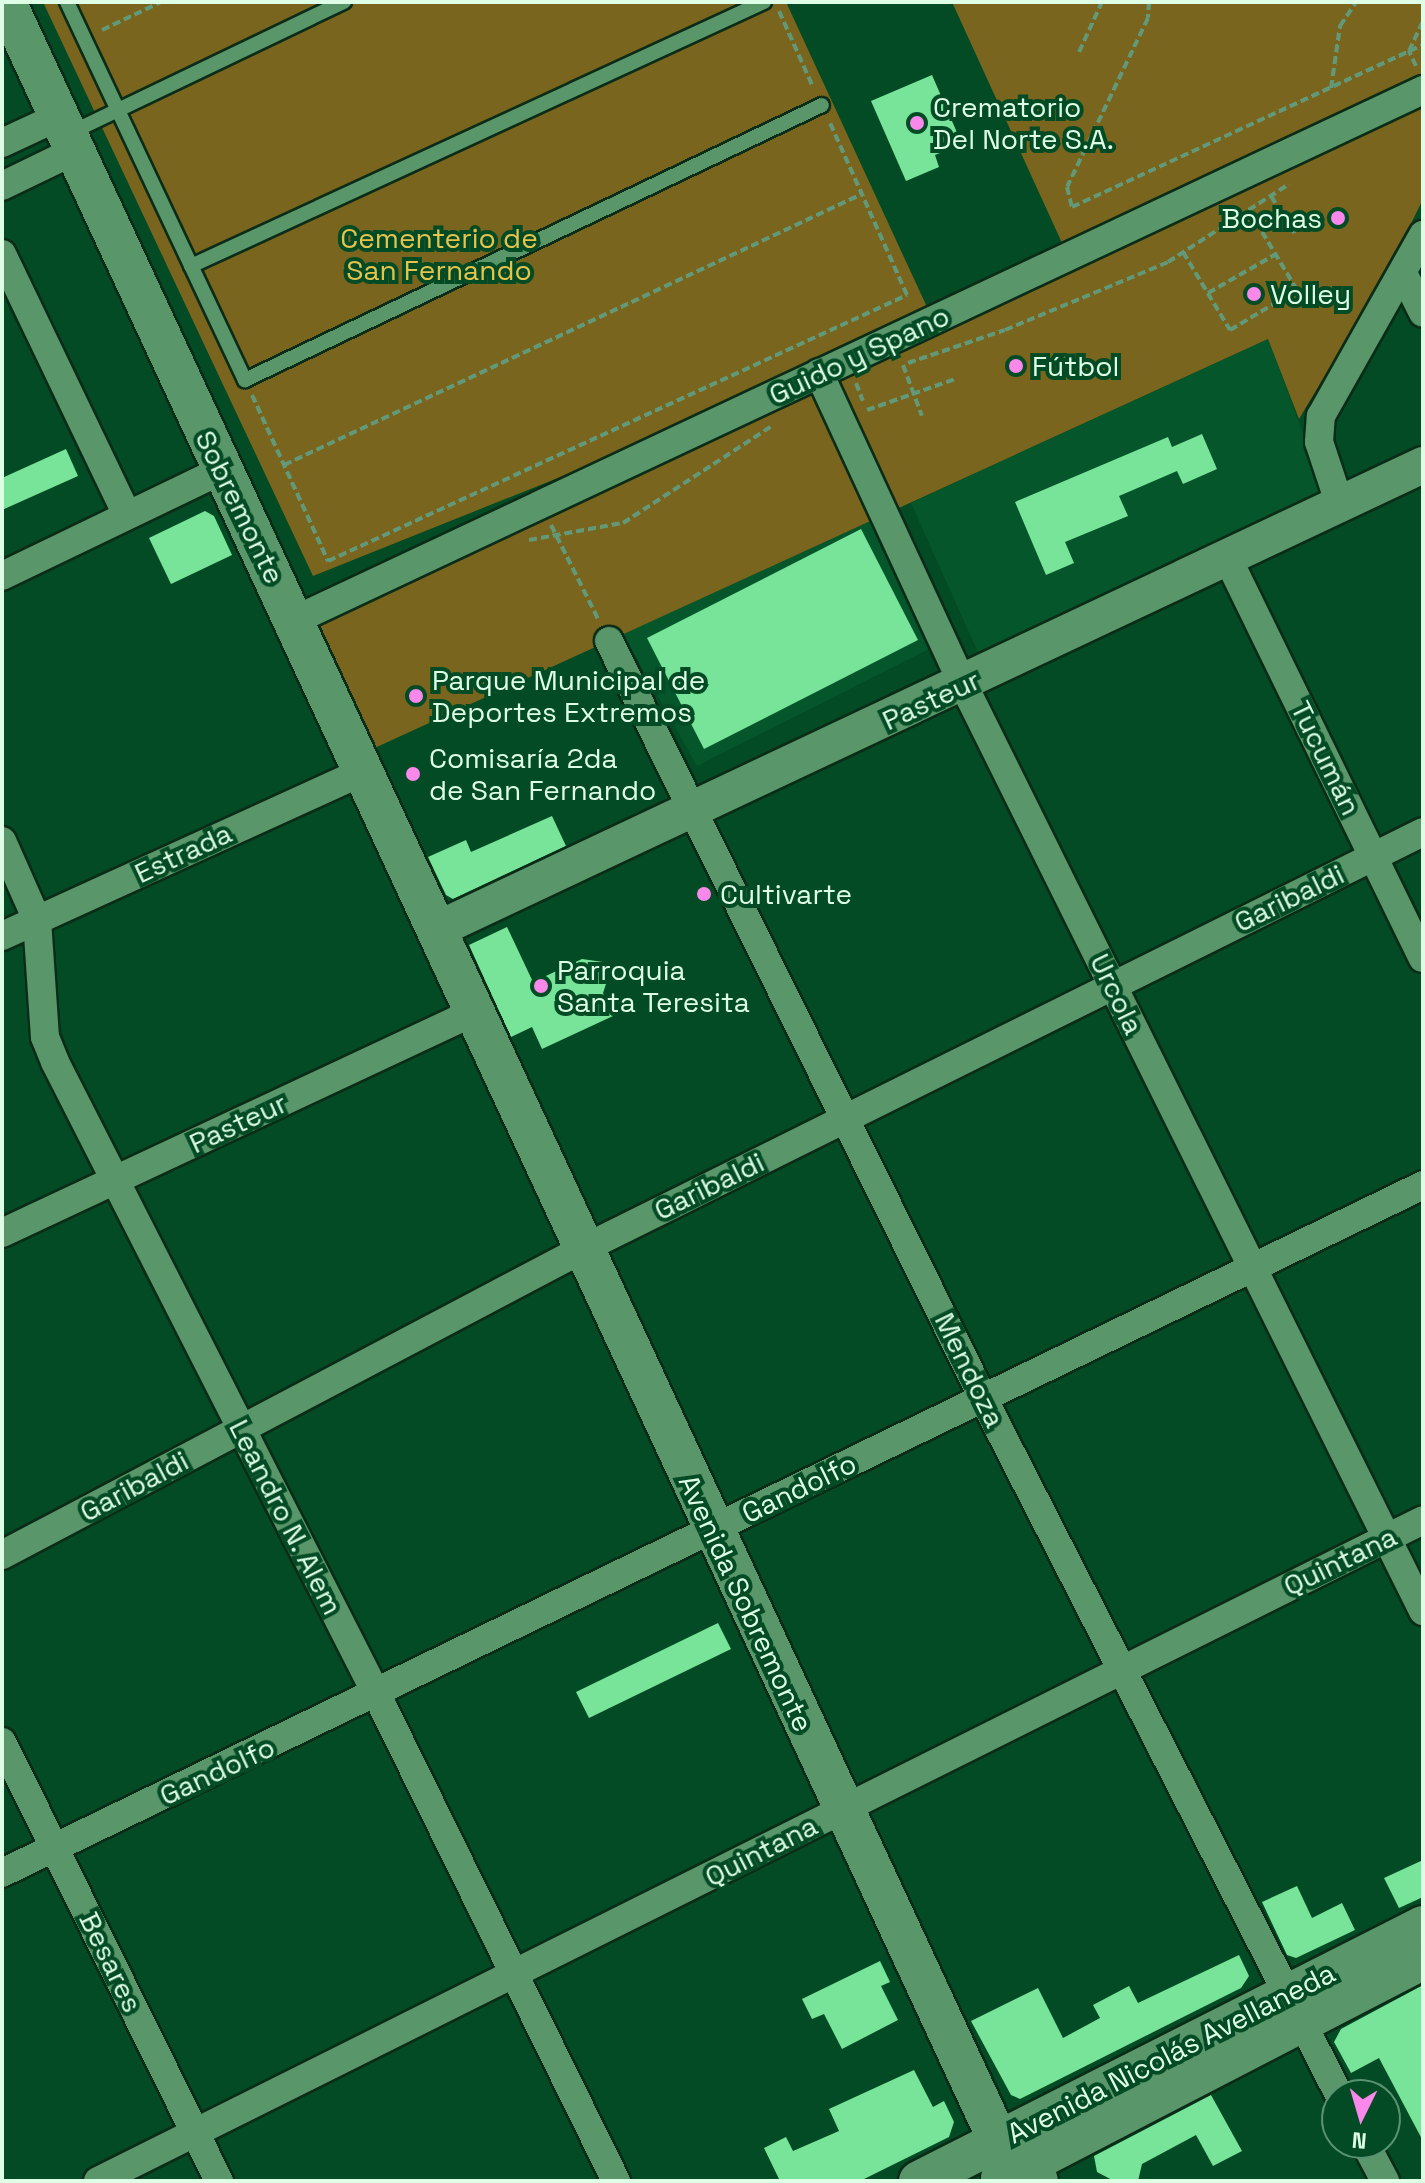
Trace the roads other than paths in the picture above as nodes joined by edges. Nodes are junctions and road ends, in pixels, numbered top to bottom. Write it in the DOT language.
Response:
graph roads {
  1 [pos="6,2"];
  2 [pos="67,2"];
  3 [pos="344,2"];
  4 [pos="764,2"];
  5 [pos="1423,90"];
  6 [pos="822,105"];
  7 [pos="118,110"];
  8 [pos="66,134"];
  9 [pos="2,143"];
  10 [pos="2,186"];
  11 [pos="1423,235"];
  12 [pos="2,254"];
  13 [pos="191,266"];
  14 [pos="1415,287"];
  15 [pos="823,382"];
  16 [pos="1423,465"];
  17 [pos="222,470"];
  18 [pos="1340,505"];
  19 [pos="127,515"];
  20 [pos="1228,559"];
  21 [pos="2,576"];
  22 [pos="295,620"];
  23 [pos="609,641"];
  24 [pos="963,684"];
  25 [pos="364,771"];
  26 [pos="693,810"];
  27 [pos="1423,832"];
  28 [pos="2,841"];
  29 [pos="1373,856"];
  30 [pos="37,920"];
  31 [pos="436,930"];
  32 [pos="2,936"];
  33 [pos="1423,958"];
  34 [pos="1113,986"];
  35 [pos="474,1012"];
  36 [pos="849,1117"];
  37 [pos="115,1180"];
  38 [pos="1423,1185"];
  39 [pos="2,1233"];
  40 [pos="581,1250"];
  41 [pos="1253,1267"];
  42 [pos="983,1398"];
  43 [pos="241,1429"];
  44 [pos="1423,1520"];
  45 [pos="712,1531"];
  46 [pos="1387,1538"];
  47 [pos="2,1555"];
  48 [pos="1423,1611"];
  49 [pos="1123,1668"];
  50 [pos="377,1695"];
  51 [pos="2,1742"];
  52 [pos="844,1809"];
  53 [pos="54,1848"];
  54 [pos="2,1873"];
  55 [pos="1423,1926"];
  56 [pos="1423,1959"];
  57 [pos="517,1974"];
  58 [pos="1292,2009"];
  59 [pos="1330,2079"];
  60 [pos="195,2132"];
  61 [pos="1373,2159"];
  62 [pos="1012,2167"];
  63 [pos="98,2181"];
  64 [pos="219,2181"];
  65 [pos="616,2181"];
  66 [pos="919,2181"];
  67 [pos="1385,2181"];
  1 -- 8 [label="main road, Sobremonte"];
  2 -- 7 [label="lane"];
  3 -- 7 [label="lane"];
  4 -- 13 [label="lane"];
  5 -- 15 [label="street, Guido y Spano"];
  6 -- 13 [label="lane"];
  7 -- 8 [label="lane"];
  7 -- 13 [label="lane"];
  8 -- 9 [label="street"];
  8 -- 10 [label="street"];
  8 -- 17 [label="main road, Sobremonte"];
  11 -- 14 [label="street"];
  12 -- 19 [label="street"];
  14 -- 18 [label="street"];
  15 -- 22 [label="street, Guido y Spano"];
  15 -- 24 [label="street, Urcola"];
  16 -- 18 [label="street, Pasteur"];
  17 -- 19 [label="street"];
  17 -- 22 [label="main road, Sobremonte"];
  18 -- 20 [label="street, Pasteur"];
  19 -- 21 [label="street"];
  20 -- 24 [label="street, Pasteur"];
  20 -- 29 [label="street, Tucumán"];
  22 -- 25 [label="main road, Sobremonte"];
  23 -- 26 [label="street, Mendoza"];
  24 -- 26 [label="street, Pasteur"];
  24 -- 34 [label="street, Urcola"];
  25 -- 30 [label="street, Estrada"];
  25 -- 31 [label="main road, Sobremonte"];
  26 -- 31 [label="street, Pasteur"];
  26 -- 36 [label="street, Mendoza"];
  27 -- 29 [label="street, Garibaldi"];
  28 -- 30 [label="street, Leandro N. Alem"];
  29 -- 33 [label="street, Tucumán"];
  29 -- 34 [label="street, Garibaldi"];
  30 -- 32 [label="street, Estrada"];
  30 -- 37 [label="street, Leandro N. Alem"];
  31 -- 35 [label="main road, Sobremonte"];
  34 -- 36 [label="street, Garibaldi"];
  34 -- 41 [label="street, Urcola"];
  35 -- 37 [label="street, Pasteur"];
  35 -- 40 [label="main road, Avenida Sobremonte"];
  36 -- 40 [label="street, Garibaldi"];
  36 -- 42 [label="street, Mendoza"];
  37 -- 39 [label="street, Pasteur"];
  37 -- 43 [label="street, Leandro N. Alem"];
  38 -- 41 [label="street, Gandolfo"];
  40 -- 43 [label="street, Garibaldi"];
  40 -- 45 [label="main road, Avenida Sobremonte"];
  41 -- 42 [label="street, Gandolfo"];
  41 -- 46 [label="street, Urcola"];
  42 -- 45 [label="street, Gandolfo"];
  42 -- 49 [label="street, Mendoza"];
  43 -- 47 [label="street, Garibaldi"];
  43 -- 50 [label="street, Leandro N. Alem"];
  44 -- 46 [label="street, Quintana"];
  45 -- 50 [label="street, Gandolfo"];
  45 -- 52 [label="main road, Avenida Sobremonte"];
  46 -- 48 [label="street, Urcola"];
  46 -- 49 [label="street, Quintana"];
  49 -- 52 [label="street, Quintana"];
  49 -- 58 [label="street, Mendoza"];
  50 -- 53 [label="street, Gandolfo"];
  50 -- 57 [label="street, Leandro N. Alem"];
  51 -- 53 [label="street, Besares"];
  52 -- 57 [label="street, Quintana"];
  52 -- 62 [label="main road, Avenida Sobremonte"];
  53 -- 54 [label="street, Gandolfo"];
  53 -- 60 [label="street, Besares"];
  55 -- 58 [label="main road, Avenida Nicolás Avellaneda"];
  56 -- 58 [label="main road, Avenida Nicolás Avellaneda"];
  57 -- 60 [label="street, Quintana"];
  57 -- 65 [label="street, Leandro N. Alem"];
  58 -- 59 [label="street, Mendoza"];
  58 -- 62 [label="main road, Avenida Nicolás Avellaneda"];
  60 -- 63 [label="street, Quintana"];
  60 -- 64 [label="street, Besares"];
  61 -- 67 [label="street"];
  62 -- 66 [label="main road, Avenida Nicolás Avellaneda"];
}
